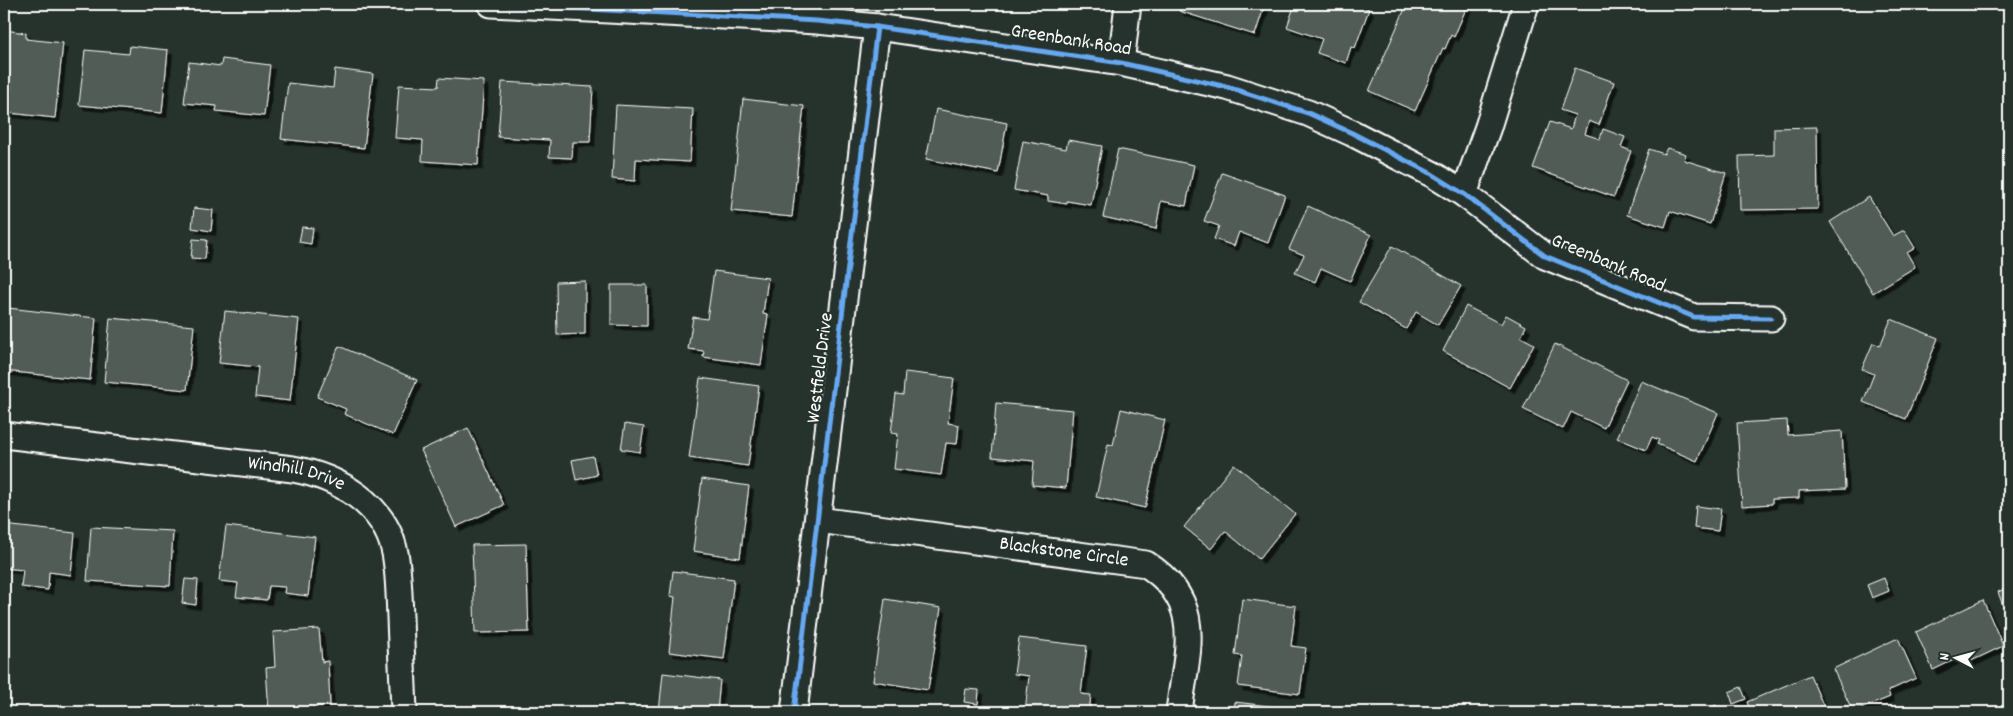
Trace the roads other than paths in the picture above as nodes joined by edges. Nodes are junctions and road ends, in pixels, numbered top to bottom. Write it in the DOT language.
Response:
graph roads {
  1 [pos="491,4"];
  2 [pos="1128,4"];
  3 [pos="1526,4"];
  4 [pos="675,9"];
  5 [pos="877,27"];
  6 [pos="1121,63"];
  7 [pos="1464,194"];
  8 [pos="1771,318"];
  9 [pos="4,435"];
  10 [pos="818,520"];
  11 [pos="404,712"];
  12 [pos="794,712"];
  13 [pos="1179,712"];
  1 -- 4 [label="street, Greenbank Road"];
  2 -- 6 [label="street"];
  3 -- 7 [label="street"];
  4 -- 5 [label="street, Greenbank Road"];
  5 -- 6 [label="street, Greenbank Road"];
  5 -- 10 [label="street, Westfield Drive"];
  6 -- 7 [label="street, Greenbank Road"];
  7 -- 8 [label="street, Greenbank Road"];
  9 -- 11 [label="street, Windhill Drive"];
  10 -- 12 [label="street, Westfield Drive"];
  10 -- 13 [label="street, Blackstone Circle"];
}
